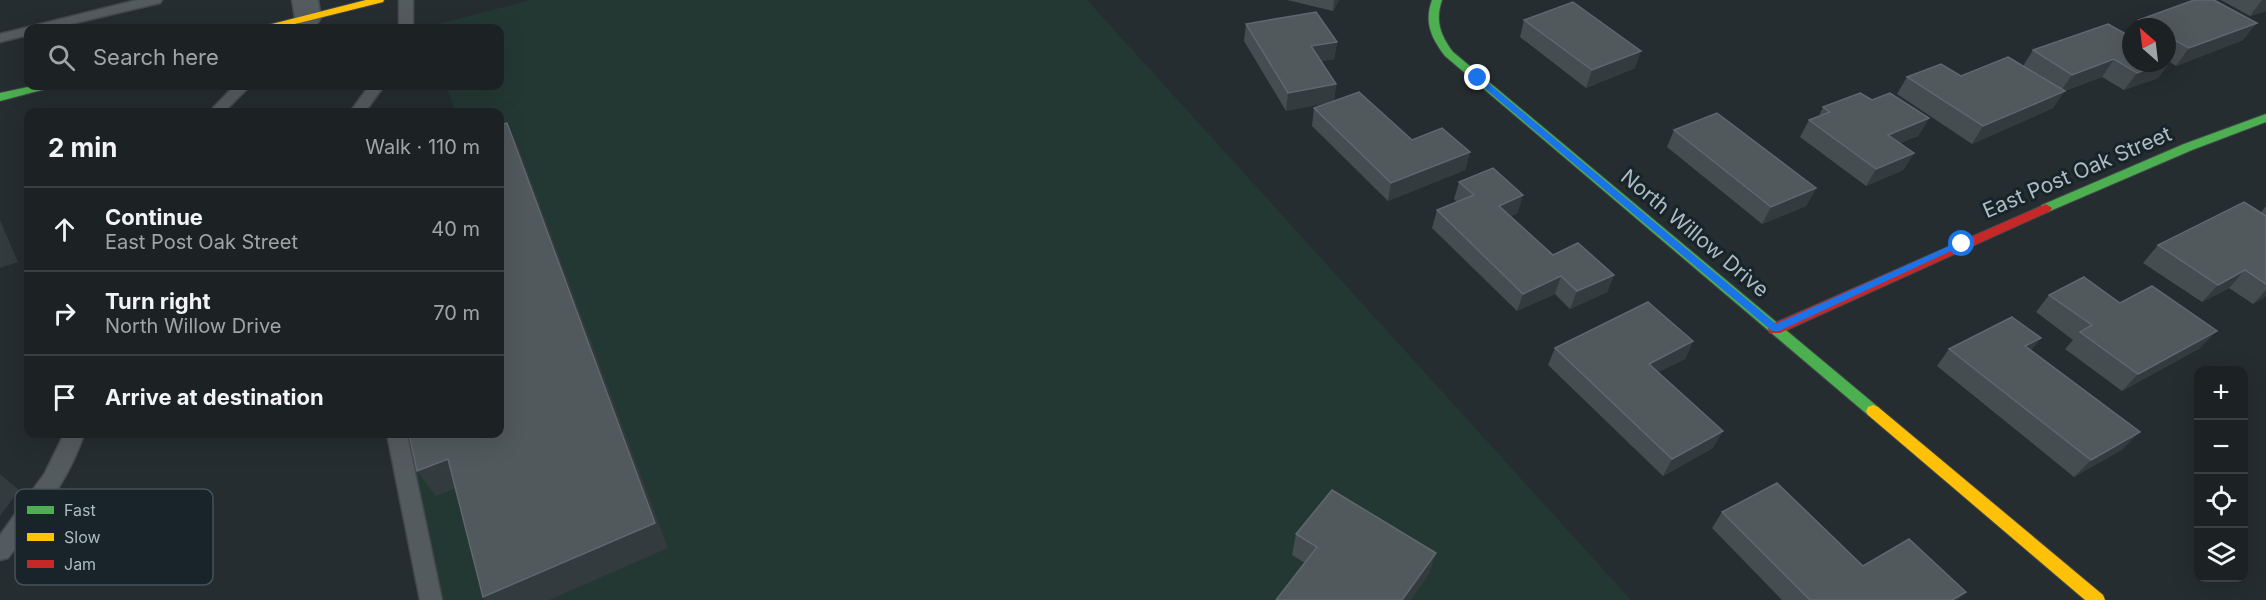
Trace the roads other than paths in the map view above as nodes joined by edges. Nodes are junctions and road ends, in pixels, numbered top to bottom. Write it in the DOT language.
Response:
graph roads {
  1 [pos="155,0"];
  2 [pos="379,0"];
  3 [pos="406,0"];
  4 [pos="1437,0"];
  5 [pos="304,16"];
  6 [pos="55,24"];
  7 [pos="280,24"];
  8 [pos="406,24"];
  9 [pos="24,32"];
  10 [pos="0,38"];
  11 [pos="29,90"];
  12 [pos="239,90"];
  13 [pos="373,90"];
  14 [pos="0,97"];
  15 [pos="220,108"];
  16 [pos="360,108"];
  17 [pos="2266,118"];
  18 [pos="1775,329"];
  19 [pos="72,438"];
  20 [pos="398,438"];
  21 [pos="44,489"];
  22 [pos="15,530"];
  23 [pos="0,551"];
  24 [pos="431,600"];
  25 [pos="2097,600"];
  1 -- 6 [label="lane"];
  2 -- 5 [label="street"];
  3 -- 8 [label="lane"];
  4 -- 18 [label="street, North Willow Drive"];
  5 -- 7 [label="street"];
  9 -- 10 [label="lane"];
  11 -- 14 [label="street"];
  12 -- 15 [label="lane"];
  13 -- 16 [label="lane"];
  17 -- 18 [label="street, East Post Oak Street"];
  18 -- 25 [label="street, North Willow Drive"];
  19 -- 21 [label="lane"];
  20 -- 24 [label="lane"];
  22 -- 23 [label="lane"];
}
